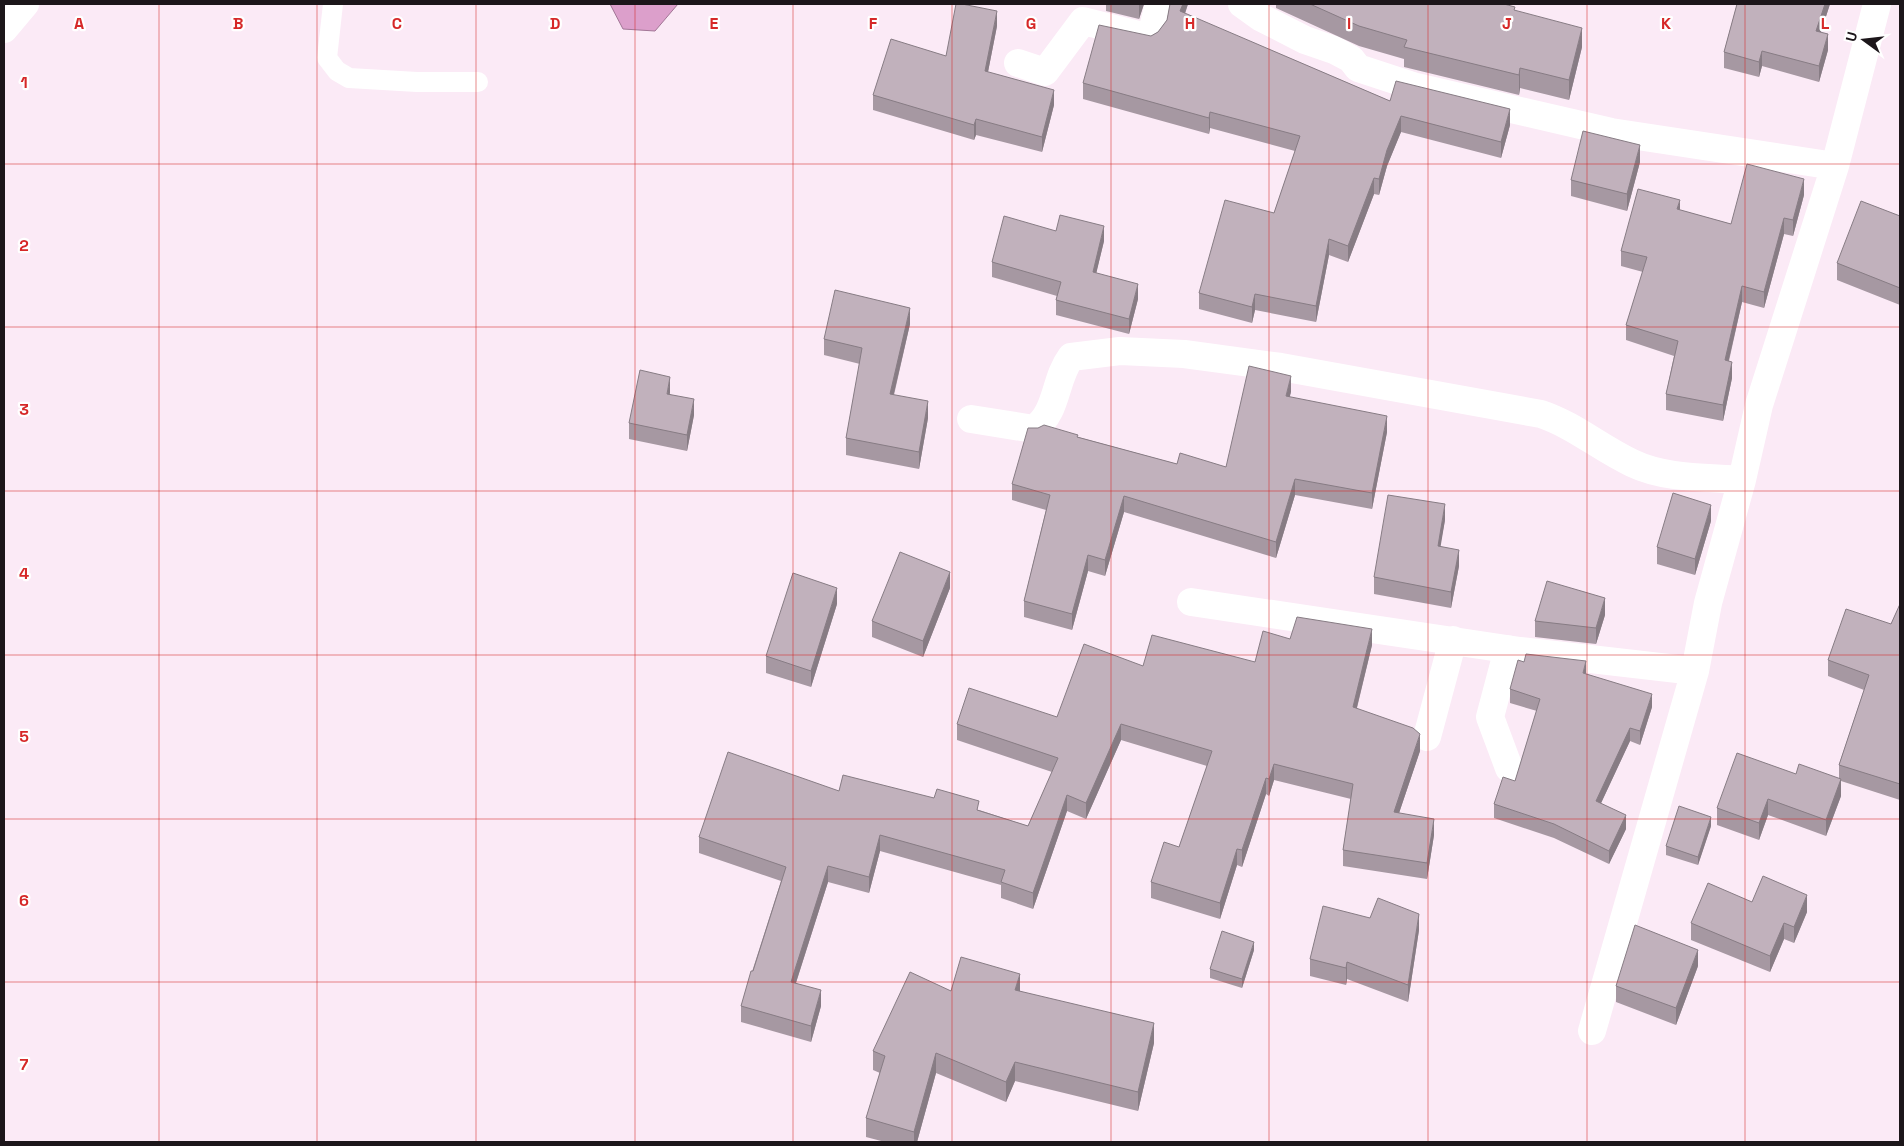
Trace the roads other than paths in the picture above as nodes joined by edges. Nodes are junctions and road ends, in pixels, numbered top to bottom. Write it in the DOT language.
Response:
graph roads {
  1 [pos="25,4"];
  2 [pos="333,4"];
  3 [pos="1159,4"];
  4 [pos="1242,4"];
  5 [pos="1878,4"];
  6 [pos="4,29"];
  7 [pos="1018,63"];
  8 [pos="478,82"];
  9 [pos="1836,166"];
  10 [pos="971,419"];
  11 [pos="1742,480"];
  12 [pos="1191,602"];
  13 [pos="1453,640"];
  14 [pos="1508,649"];
  15 [pos="1695,671"];
  16 [pos="1426,737"];
  17 [pos="1509,768"];
  18 [pos="1592,1031"];
  1 -- 6 [label="street"];
  2 -- 8 [label="lane"];
  3 -- 7 [label="street"];
  4 -- 9 [label="street"];
  5 -- 9 [label="street"];
  9 -- 11 [label="street"];
  10 -- 11 [label="street"];
  11 -- 15 [label="street"];
  12 -- 13 [label="street"];
  13 -- 14 [label="street"];
  13 -- 16 [label="street"];
  14 -- 15 [label="street"];
  14 -- 17 [label="street"];
  15 -- 18 [label="street"];
}
